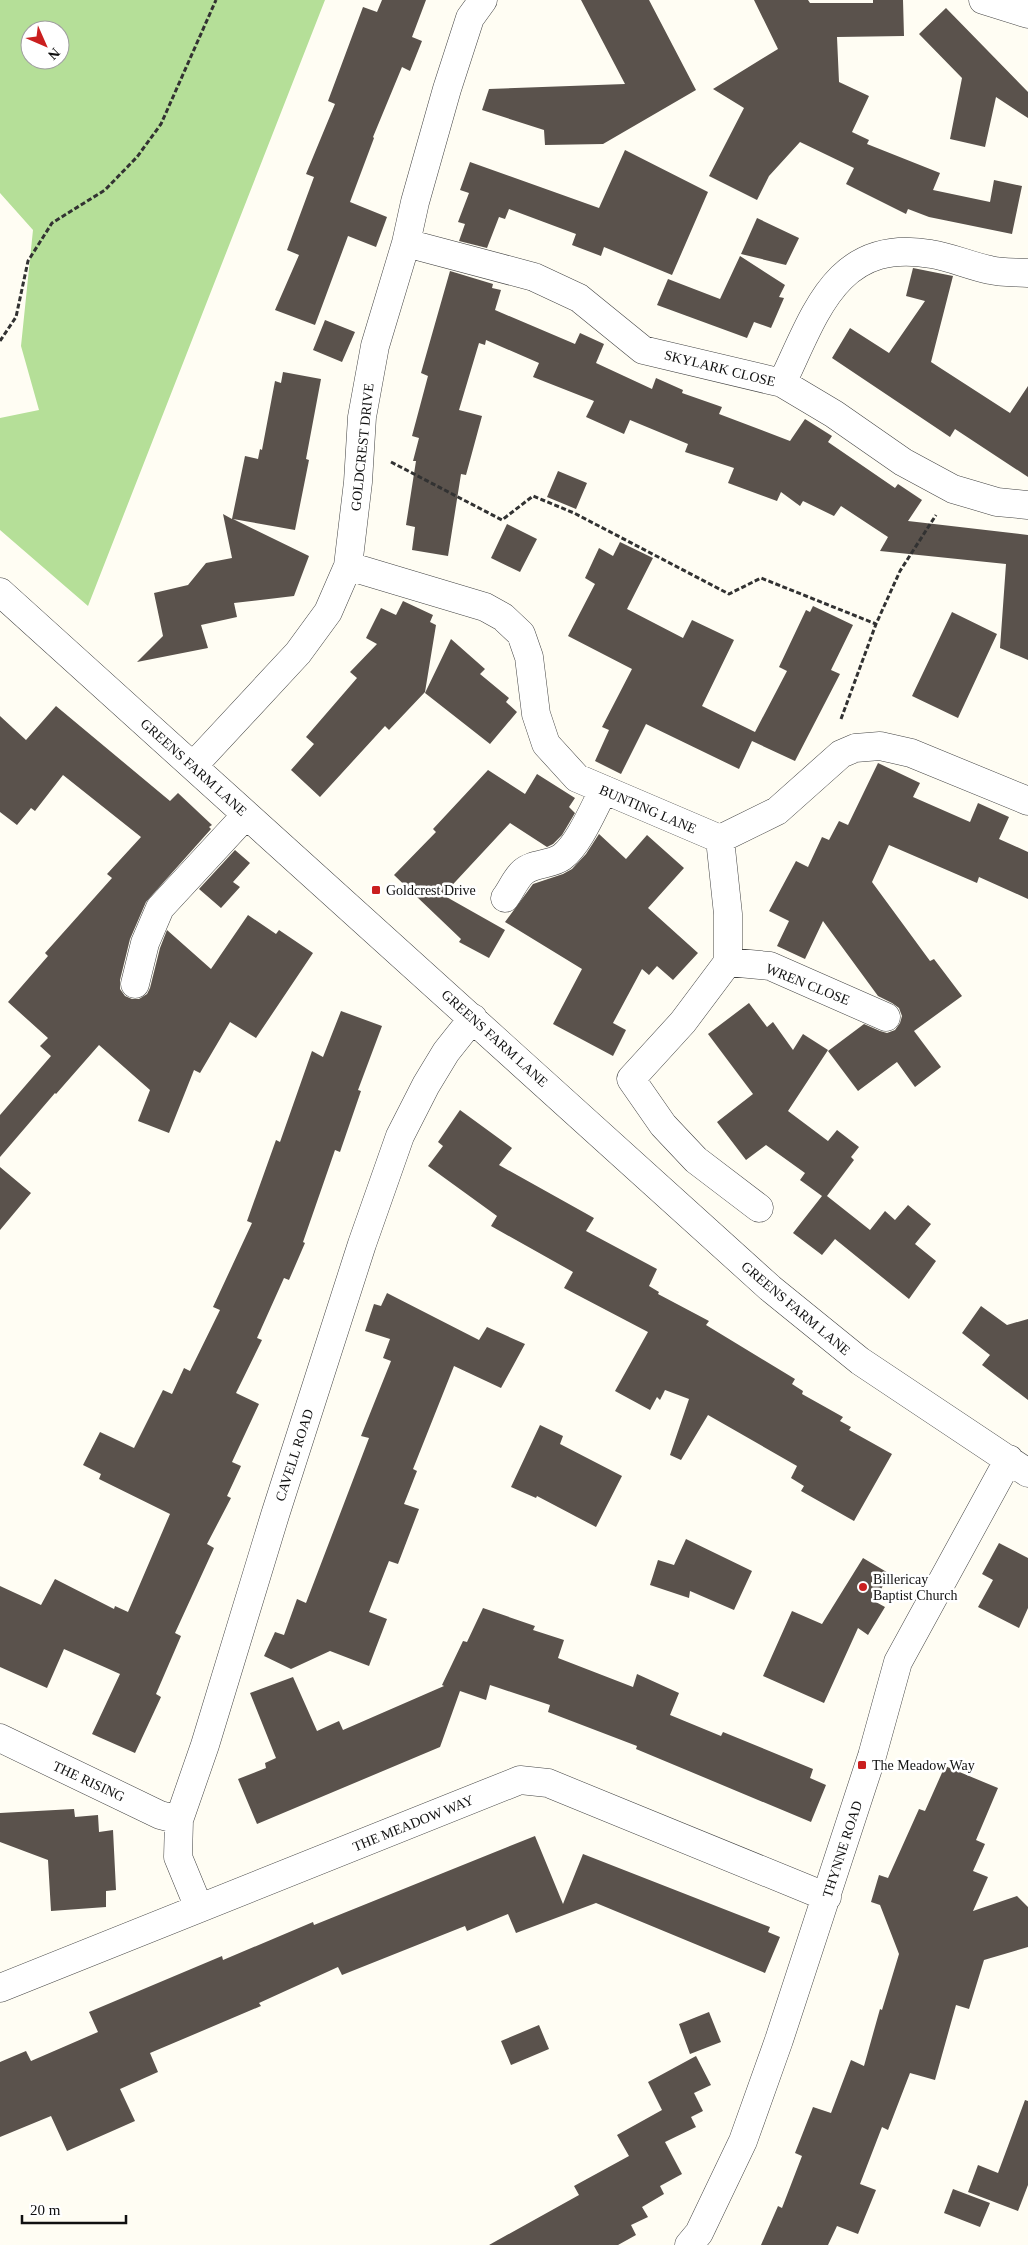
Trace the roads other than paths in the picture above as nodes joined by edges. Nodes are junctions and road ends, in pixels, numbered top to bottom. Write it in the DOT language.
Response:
graph roads {
  1 [pos="483,0"];
  2 [pos="983,0"];
  3 [pos="1028,14"];
  4 [pos="406,243"];
  5 [pos="1028,273"];
  6 [pos="782,383"];
  7 [pos="1028,505"];
  8 [pos="348,566"];
  9 [pos="0,592"];
  10 [pos="193,766"];
  11 [pos="603,791"];
  12 [pos="1028,801"];
  13 [pos="246,814"];
  14 [pos="720,839"];
  15 [pos="506,898"];
  16 [pos="728,962"];
  17 [pos="135,984"];
  18 [pos="886,1017"];
  19 [pos="473,1018"];
  20 [pos="759,1208"];
  21 [pos="1018,1466"];
  22 [pos="0,1738"];
  23 [pos="179,1820"];
  24 [pos="827,1897"];
  25 [pos="199,1908"];
  26 [pos="0,1988"];
  27 [pos="689,2245"];
  1 -- 4 [label="street, GOLDCREST DRIVE"];
  2 -- 3 [label="street"];
  4 -- 6 [label="street, SKYLARK CLOSE"];
  4 -- 8 [label="street, GOLDCREST DRIVE"];
  5 -- 6 [label="street"];
  6 -- 7 [label="street, SKYLARK CLOSE"];
  8 -- 10 [label="street, GOLDCREST DRIVE"];
  8 -- 11 [label="street, BUNTING LANE"];
  9 -- 10 [label="street, GREENS FARM LANE"];
  10 -- 13 [label="street, GREENS FARM LANE"];
  11 -- 14 [label="street, BUNTING LANE"];
  11 -- 15 [label="street"];
  12 -- 14 [label="street"];
  13 -- 17 [label="street"];
  13 -- 19 [label="street, GREENS FARM LANE"];
  14 -- 16 [label="street"];
  16 -- 18 [label="street, WREN CLOSE"];
  16 -- 20 [label="street"];
  19 -- 21 [label="street, GREENS FARM LANE"];
  19 -- 23 [label="street, CAVELL ROAD"];
  21 -- 24 [label="street, THYNNE ROAD"];
  22 -- 23 [label="street, THE RISING"];
  23 -- 25 [label="street, CAVELL ROAD"];
  24 -- 25 [label="street, THE MEADOW WAY"];
  24 -- 27 [label="street, THYNNE ROAD"];
  25 -- 26 [label="street, THE MEADOW WAY"];
}
